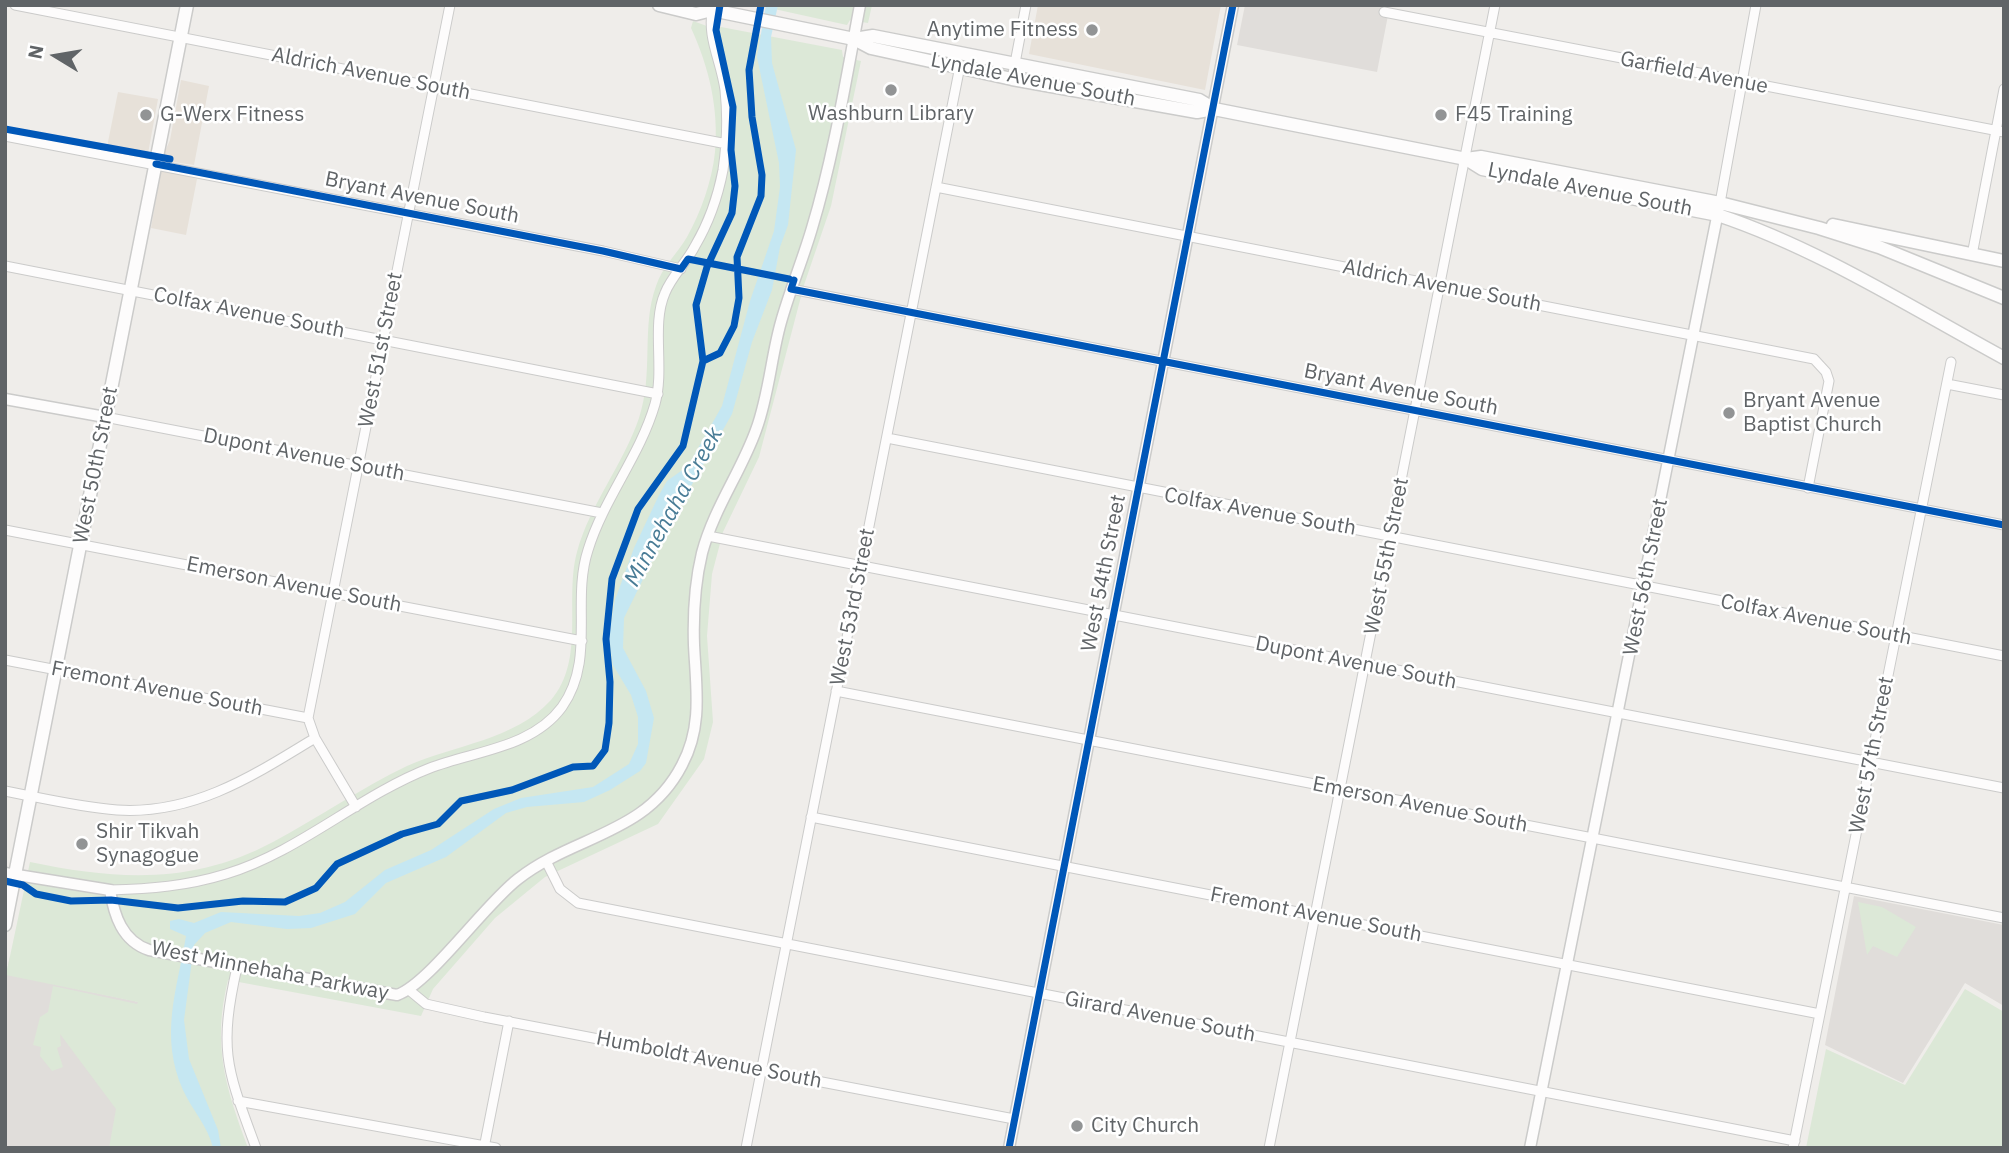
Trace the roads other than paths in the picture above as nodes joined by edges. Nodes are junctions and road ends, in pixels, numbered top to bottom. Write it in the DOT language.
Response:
graph roads {
  1 [pos="15,5"];
  2 [pos="187,5"];
  3 [pos="450,5"];
  4 [pos="659,5"];
  5 [pos="860,5"];
  6 [pos="1026,5"];
  7 [pos="1233,5"];
  8 [pos="1495,5"];
  9 [pos="1756,5"];
  10 [pos="710,7"];
  11 [pos="1384,12"];
  12 [pos="1490,33"];
  13 [pos="181,37"];
  14 [pos="854,39"];
  15 [pos="1016,64"];
  16 [pos="960,66"];
  17 [pos="1012,79"];
  18 [pos="1743,82"];
  19 [pos="434,87"];
  20 [pos="2004,89"];
  21 [pos="1214,109"];
  22 [pos="2000,131"];
  23 [pos="5,136"];
  24 [pos="727,144"];
  25 [pos="1466,159"];
  26 [pos="156,164"];
  27 [pos="936,187"];
  28 [pos="1719,209"];
  29 [pos="409,213"];
  30 [pos="1784,219"];
  31 [pos="1188,236"];
  32 [pos="1972,255"];
  33 [pos="2004,261"];
  34 [pos="5,266"];
  35 [pos="681,269"];
  36 [pos="1441,285"];
  37 [pos="131,289"];
  38 [pos="791,289"];
  39 [pos="2004,298"];
  40 [pos="912,312"];
  41 [pos="1694,335"];
  42 [pos="383,339"];
  43 [pos="2004,358"];
  44 [pos="1163,362"];
  45 [pos="1951,362"];
  46 [pos="1947,384"];
  47 [pos="657,394"];
  48 [pos="2004,395"];
  49 [pos="5,399"];
  50 [pos="1416,411"];
  51 [pos="105,417"];
  52 [pos="887,438"];
  53 [pos="1669,461"];
  54 [pos="358,465"];
  55 [pos="1808,488"];
  56 [pos="1139,489"];
  57 [pos="1922,509"];
  58 [pos="602,513"];
  59 [pos="2004,525"];
  60 [pos="5,530"];
  61 [pos="708,536"];
  62 [pos="1391,536"];
  63 [pos="80,544"];
  64 [pos="861,566"];
  65 [pos="1643,588"];
  66 [pos="333,592"];
  67 [pos="1113,616"];
  68 [pos="1897,635"];
  69 [pos="582,641"];
  70 [pos="2004,656"];
  71 [pos="5,660"];
  72 [pos="1366,666"];
  73 [pos="54,670"];
  74 [pos="836,691"];
  75 [pos="1620,713"];
  76 [pos="308,719"];
  77 [pos="315,738"];
  78 [pos="1088,742"];
  79 [pos="1871,762"];
  80 [pos="2004,788"];
  81 [pos="1341,790"];
  82 [pos="5,791"];
  83 [pos="31,795"];
  84 [pos="356,807"];
  85 [pos="811,817"];
  86 [pos="1594,838"];
  87 [pos="546,861"];
  88 [pos="1065,867"];
  89 [pos="10,874"];
  90 [pos="1846,887"];
  91 [pos="110,890"];
  92 [pos="1316,915"];
  93 [pos="2004,918"];
  94 [pos="5,925"];
  95 [pos="787,944"];
  96 [pos="1569,966"];
  97 [pos="237,967"];
  98 [pos="410,990"];
  99 [pos="1039,994"];
  100 [pos="1820,1014"];
  101 [pos="509,1021"];
  102 [pos="1292,1042"];
  103 [pos="762,1069"];
  104 [pos="1541,1093"];
  105 [pos="238,1101"];
  106 [pos="1014,1119"];
  107 [pos="1794,1144"];
  108 [pos="484,1147"];
  109 [pos="256,1148"];
  110 [pos="496,1148"];
  111 [pos="746,1148"];
  112 [pos="1009,1148"];
  113 [pos="1269,1148"];
  114 [pos="1530,1148"];
  1 -- 13 [label="street, Aldrich Avenue South"];
  2 -- 13 [label="main road, West 50th Street"];
  3 -- 19 [label="street, West 51st Street"];
  4 -- 10 [label="main road, Lyndale Avenue South"];
  5 -- 14 [label="street, West Minnehaha Parkway"];
  6 -- 15 [label="street"];
  7 -- 21 [label="street, West 54th Street"];
  8 -- 12 [label="street, West 55th Street"];
  9 -- 18 [label="street, West 56th Street"];
  10 -- 14 [label="main road, Lyndale Avenue South"];
  10 -- 24 [label="street"];
  11 -- 12 [label="street, Garfield Avenue"];
  12 -- 18 [label="street, Garfield Avenue"];
  12 -- 25 [label="street, West 55th Street"];
  13 -- 19 [label="street, Aldrich Avenue South"];
  13 -- 26 [label="main road, West 50th Street"];
  14 -- 15 [label="main road, Lyndale Avenue South"];
  14 -- 16 [label="main road, Lyndale Avenue South"];
  14 -- 38 [label="street, West Minnehaha Parkway"];
  15 -- 17 [label="street"];
  15 -- 21 [label="main road, Lyndale Avenue South"];
  16 -- 17 [label="main road, Lyndale Avenue South"];
  16 -- 27 [label="street, West 53rd Street"];
  17 -- 21 [label="main road, Lyndale Avenue South"];
  18 -- 22 [label="street, Garfield Avenue"];
  18 -- 28 [label="street, West 56th Street"];
  19 -- 24 [label="street, Aldrich Avenue South"];
  19 -- 29 [label="street, West 51st Street"];
  20 -- 22 [label="street"];
  21 -- 25 [label="main road, Lyndale Avenue South"];
  21 -- 31 [label="street, West 54th Street"];
  22 -- 32 [label="street"];
  23 -- 26 [label="street, Bryant Avenue South"];
  24 -- 35 [label="street"];
  25 -- 28 [label="main road, Lyndale Avenue South"];
  25 -- 36 [label="street, West 55th Street"];
  26 -- 29 [label="street, Bryant Avenue South"];
  26 -- 37 [label="main road, West 50th Street"];
  27 -- 31 [label="street, Aldrich Avenue South"];
  27 -- 40 [label="street, West 53rd Street"];
  28 -- 30 [label="main road"];
  28 -- 41 [label="street, West 56th Street"];
  28 -- 43 [label="main road"];
  29 -- 35 [label="street, Bryant Avenue South"];
  29 -- 42 [label="street, West 51st Street"];
  30 -- 32 [label="main road"];
  30 -- 39 [label="main road"];
  31 -- 36 [label="street, Aldrich Avenue South"];
  31 -- 44 [label="street, West 54th Street"];
  32 -- 33 [label="main road"];
  34 -- 37 [label="street, Colfax Avenue South"];
  35 -- 47 [label="street"];
  36 -- 41 [label="street, Aldrich Avenue South"];
  36 -- 50 [label="street, West 55th Street"];
  37 -- 42 [label="street, Colfax Avenue South"];
  37 -- 51 [label="main road, West 50th Street"];
  38 -- 40 [label="street, Bryant Avenue South"];
  38 -- 61 [label="street, West Minnehaha Parkway"];
  40 -- 44 [label="street, Bryant Avenue South"];
  40 -- 52 [label="street, West 53rd Street"];
  41 -- 53 [label="street, West 56th Street"];
  41 -- 55 [label="street, Aldrich Avenue South"];
  42 -- 47 [label="street, Colfax Avenue South"];
  42 -- 54 [label="street, West 51st Street"];
  44 -- 50 [label="street, Bryant Avenue South"];
  44 -- 56 [label="street, West 54th Street"];
  45 -- 46 [label="street, West 57th Street"];
  46 -- 48 [label="street"];
  46 -- 57 [label="street, West 57th Street"];
  47 -- 58 [label="street"];
  49 -- 51 [label="street, Dupont Avenue South"];
  50 -- 53 [label="street, Bryant Avenue South"];
  50 -- 62 [label="street, West 55th Street"];
  51 -- 54 [label="street, Dupont Avenue South"];
  51 -- 63 [label="main road, West 50th Street"];
  52 -- 56 [label="street, Colfax Avenue South"];
  52 -- 64 [label="street, West 53rd Street"];
  53 -- 55 [label="street, Bryant Avenue South"];
  53 -- 65 [label="street, West 56th Street"];
  54 -- 58 [label="street, Dupont Avenue South"];
  54 -- 66 [label="street, West 51st Street"];
  55 -- 57 [label="street, Bryant Avenue South"];
  56 -- 62 [label="street, Colfax Avenue South"];
  56 -- 67 [label="street, West 54th Street"];
  57 -- 59 [label="street, Bryant Avenue South"];
  57 -- 68 [label="street, West 57th Street"];
  58 -- 69 [label="street"];
  60 -- 63 [label="street, Emerson Avenue South"];
  61 -- 64 [label="street, Dupont Avenue South"];
  61 -- 87 [label="street, West Minnehaha Parkway"];
  62 -- 65 [label="street, Colfax Avenue South"];
  62 -- 72 [label="street, West 55th Street"];
  63 -- 66 [label="street, Emerson Avenue South"];
  63 -- 73 [label="main road, West 50th Street"];
  64 -- 67 [label="street, Dupont Avenue South"];
  64 -- 74 [label="street, West 53rd Street"];
  65 -- 68 [label="street, Colfax Avenue South"];
  65 -- 75 [label="street, West 56th Street"];
  66 -- 69 [label="street, Emerson Avenue South"];
  66 -- 76 [label="street, West 51st Street"];
  67 -- 72 [label="street, Dupont Avenue South"];
  67 -- 78 [label="street, West 54th Street"];
  68 -- 70 [label="street, Colfax Avenue South"];
  68 -- 79 [label="street, West 57th Street"];
  69 -- 84 [label="street"];
  71 -- 73 [label="street, Fremont Avenue South"];
  72 -- 75 [label="street, Dupont Avenue South"];
  72 -- 81 [label="street, West 55th Street"];
  73 -- 76 [label="street, Fremont Avenue South"];
  73 -- 83 [label="main road, West 50th Street"];
  74 -- 78 [label="street, Emerson Avenue South"];
  74 -- 85 [label="street, West 53rd Street"];
  75 -- 79 [label="street, Dupont Avenue South"];
  75 -- 86 [label="street, West 56th Street"];
  76 -- 77 [label="street"];
  77 -- 83 [label="street"];
  77 -- 84 [label="street"];
  78 -- 81 [label="street, Emerson Avenue South"];
  78 -- 88 [label="street, West 54th Street"];
  79 -- 80 [label="street, Dupont Avenue South"];
  79 -- 90 [label="street, West 57th Street"];
  81 -- 86 [label="street, Emerson Avenue South"];
  81 -- 92 [label="street, West 55th Street"];
  82 -- 83 [label="street"];
  83 -- 89 [label="main road, West 50th Street"];
  84 -- 91 [label="street"];
  85 -- 88 [label="street, Fremont Avenue South"];
  85 -- 95 [label="street, West 53rd Street"];
  86 -- 90 [label="street, Emerson Avenue South"];
  86 -- 96 [label="street, West 56th Street"];
  87 -- 95 [label="street, Girard Avenue South"];
  87 -- 98 [label="street, West Minnehaha Parkway"];
  88 -- 92 [label="street, Fremont Avenue South"];
  88 -- 99 [label="street, West 54th Street"];
  89 -- 91 [label="street"];
  89 -- 94 [label="main road, West 50th Street"];
  90 -- 93 [label="street, Emerson Avenue South"];
  90 -- 100 [label="street, West 57th Street"];
  91 -- 97 [label="street, West Minnehaha Parkway"];
  92 -- 96 [label="street, Fremont Avenue South"];
  92 -- 102 [label="street, West 55th Street"];
  95 -- 99 [label="street, Girard Avenue South"];
  95 -- 103 [label="street, West 53rd Street"];
  96 -- 100 [label="street, Fremont Avenue South"];
  96 -- 104 [label="street, West 56th Street"];
  97 -- 98 [label="street, West Minnehaha Parkway"];
  97 -- 105 [label="street"];
  98 -- 101 [label="street, Humboldt Avenue South"];
  99 -- 102 [label="street, Girard Avenue South"];
  99 -- 106 [label="street, West 54th Street"];
  100 -- 107 [label="street, West 57th Street"];
  101 -- 103 [label="street, Humboldt Avenue South"];
  101 -- 108 [label="street"];
  102 -- 104 [label="street, Girard Avenue South"];
  102 -- 113 [label="street, West 55th Street"];
  103 -- 106 [label="street, Humboldt Avenue South"];
  103 -- 111 [label="street, West 53rd Street"];
  104 -- 107 [label="street, Girard Avenue South"];
  104 -- 114 [label="street, West 56th Street"];
  105 -- 108 [label="street"];
  105 -- 109 [label="street"];
  106 -- 112 [label="street, West 54th Street"];
  108 -- 110 [label="street"];
}
